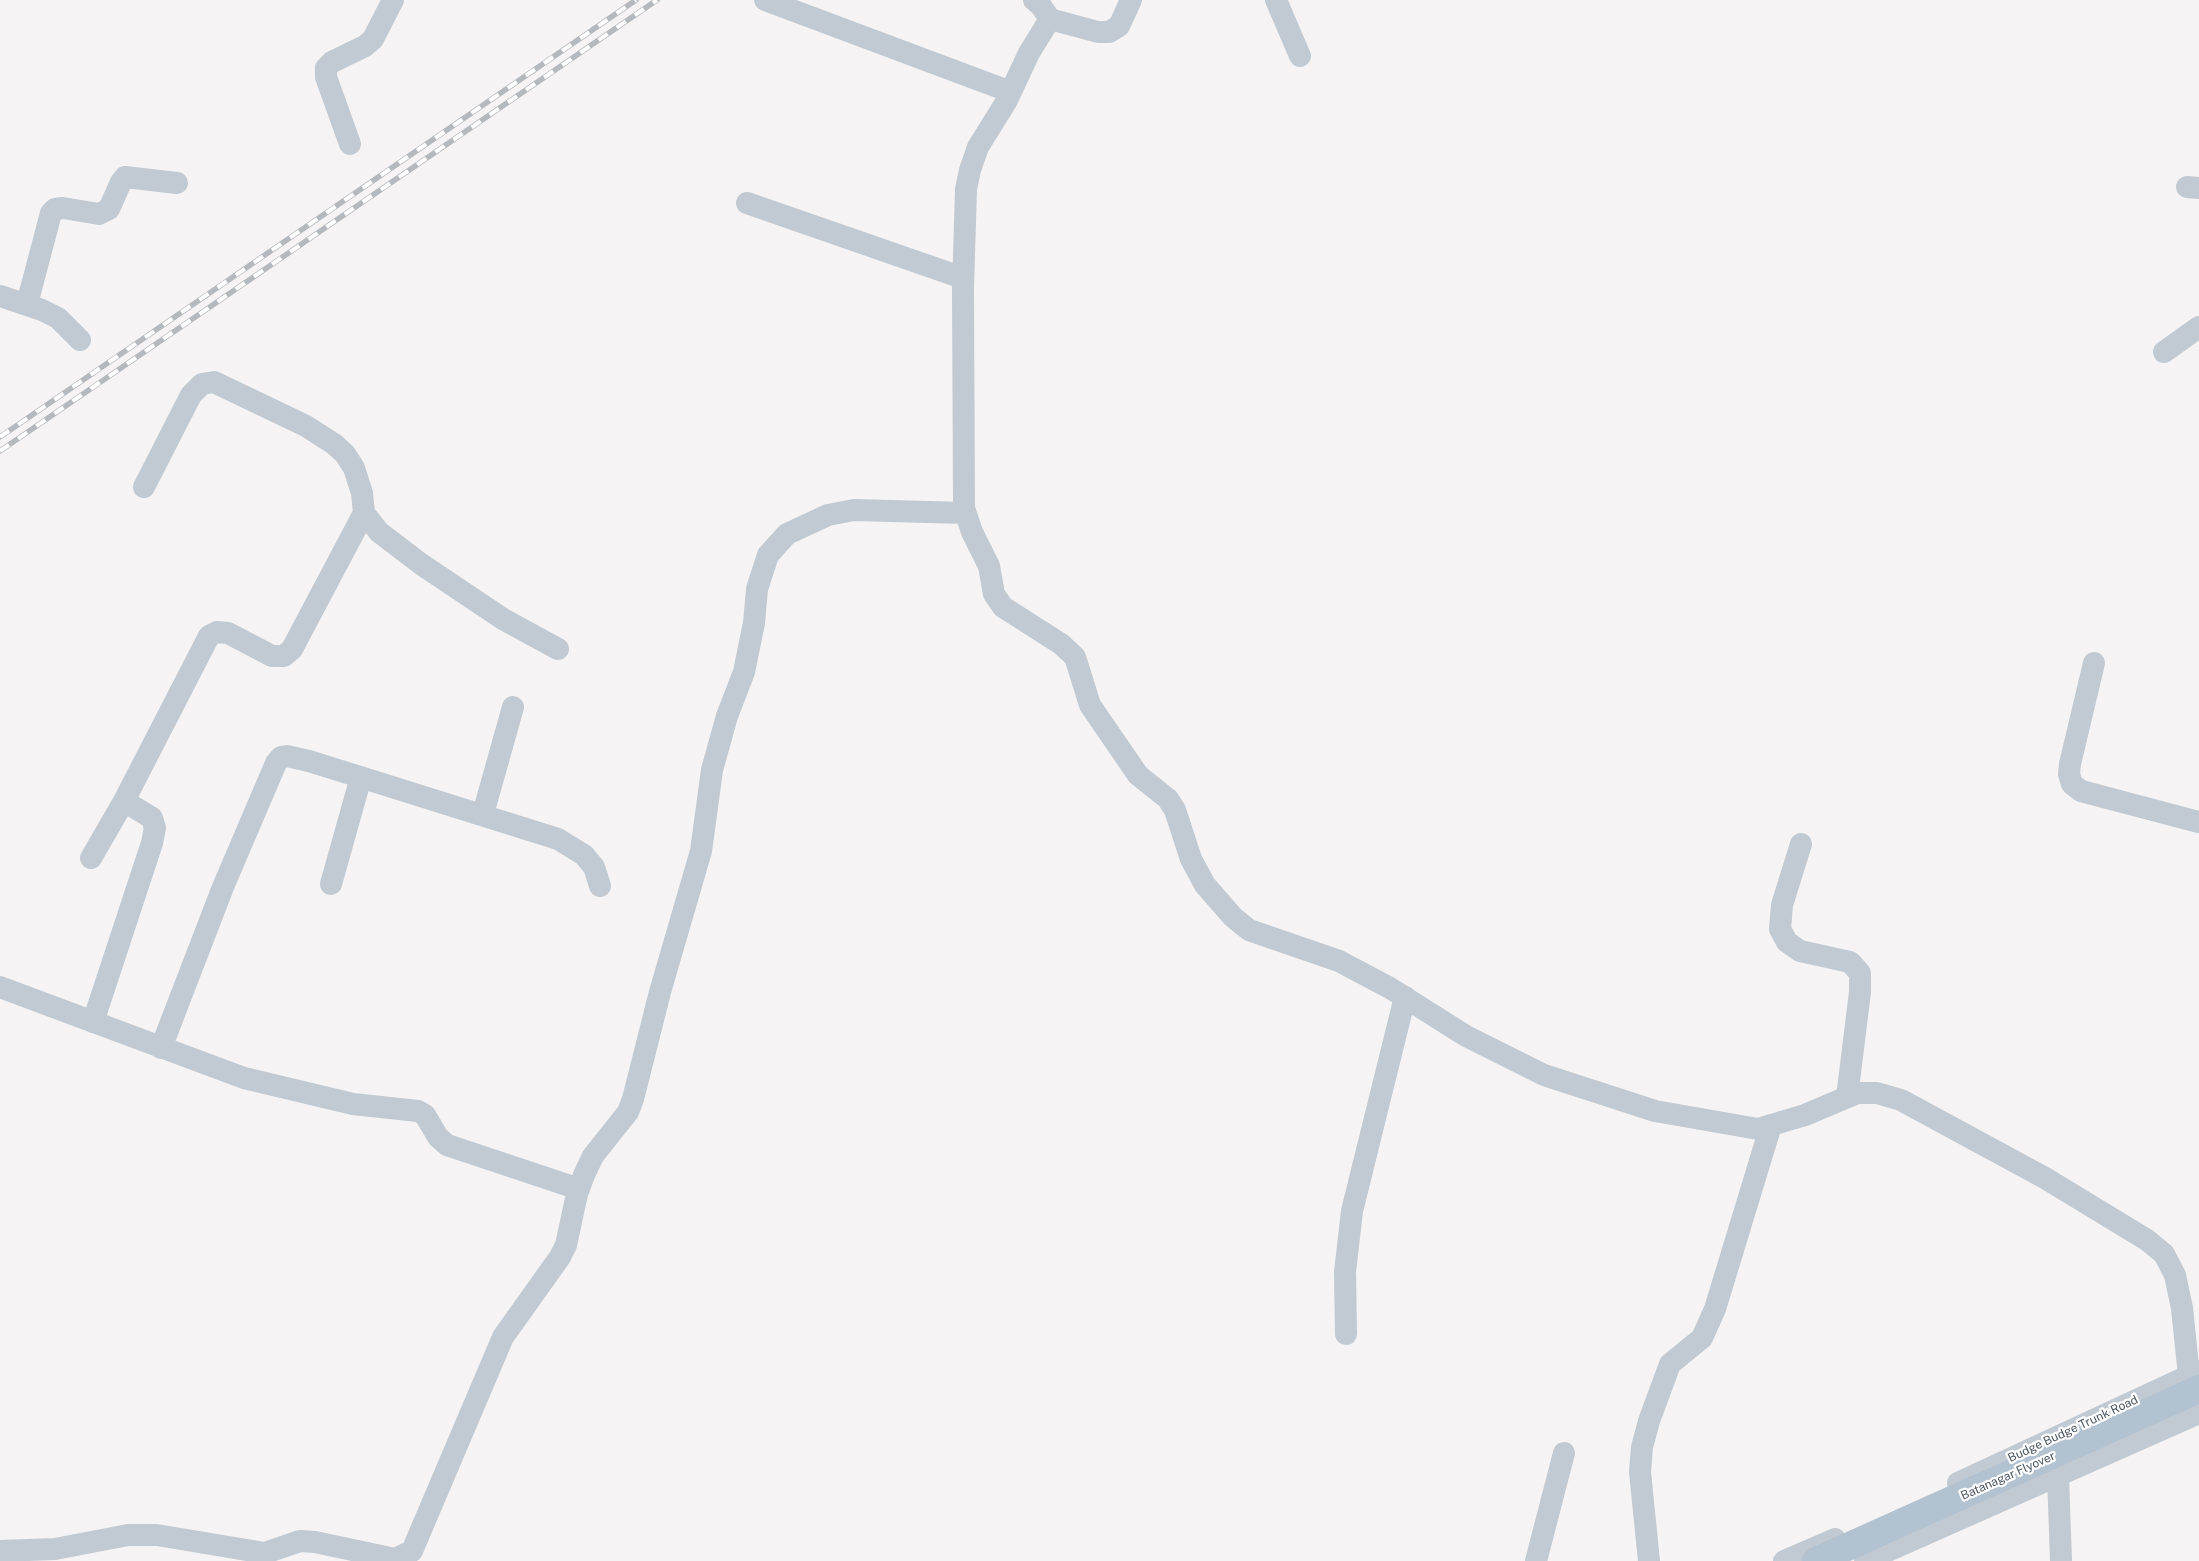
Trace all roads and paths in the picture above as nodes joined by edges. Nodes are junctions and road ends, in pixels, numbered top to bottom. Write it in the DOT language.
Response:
graph roads {
  1 [pos="393,0"];
  2 [pos="765,0"];
  3 [pos="1034,0"];
  4 [pos="1132,0"];
  5 [pos="1276,0"];
  6 [pos="1050,19"];
  7 [pos="1300,56"];
  8 [pos="1011,92"];
  9 [pos="350,144"];
  10 [pos="177,183"];
  11 [pos="747,203"];
  12 [pos="963,278"];
  13 [pos="0,296"];
  14 [pos="27,304"];
  15 [pos="2199,327"];
  16 [pos="80,340"];
  17 [pos="2164,352"];
  18 [pos="144,486"];
  19 [pos="364,513"];
  20 [pos="965,513"];
  21 [pos="558,650"];
  22 [pos="2094,663"];
  23 [pos="514,707"];
  24 [pos="361,777"];
  25 [pos="124,801"];
  26 [pos="483,814"];
  27 [pos="2199,822"];
  28 [pos="1801,844"];
  29 [pos="91,858"];
  30 [pos="332,884"];
  31 [pos="600,886"];
  32 [pos="0,987"];
  33 [pos="1405,997"];
  34 [pos="93,1022"];
  35 [pos="161,1048"];
  36 [pos="1847,1097"];
  37 [pos="1771,1126"];
  38 [pos="579,1189"];
  39 [pos="1346,1334"];
  40 [pos="2196,1379"];
  41 [pos="2199,1413"];
  42 [pos="1564,1453"];
  43 [pos="2058,1476"];
  44 [pos="0,1552"];
  45 [pos="276,1556"];
  46 [pos="1536,1561"];
  47 [pos="1649,1561"];
  48 [pos="1784,1561"];
  49 [pos="1816,1561"];
  50 [pos="1865,1561"];
  51 [pos="2061,1561"];
  1 -- 9 [label="street"];
  2 -- 8 [label="street"];
  3 -- 6 [label="street"];
  4 -- 6 [label="street"];
  5 -- 7 [label="street"];
  6 -- 8 [label="street"];
  8 -- 12 [label="street"];
  10 -- 14 [label="street"];
  11 -- 12 [label="street"];
  12 -- 20 [label="street"];
  13 -- 14 [label="street"];
  14 -- 16 [label="street"];
  15 -- 17 [label="street"];
  18 -- 19 [label="street"];
  19 -- 21 [label="street"];
  19 -- 25 [label="street"];
  20 -- 33 [label="street"];
  20 -- 38 [label="street"];
  22 -- 27 [label="street"];
  23 -- 26 [label="street"];
  24 -- 26 [label="street"];
  24 -- 30 [label="street"];
  24 -- 35 [label="street"];
  25 -- 29 [label="street"];
  25 -- 34 [label="street"];
  26 -- 31 [label="street"];
  28 -- 36 [label="street"];
  32 -- 34 [label="street"];
  33 -- 37 [label="street"];
  33 -- 39 [label="street"];
  34 -- 35 [label="street"];
  35 -- 38 [label="street"];
  36 -- 37 [label="street"];
  36 -- 40 [label="street"];
  37 -- 47 [label="street"];
  38 -- 45 [label="street"];
  40 -- 48 [label="street, Budge Budge Trunk Road"];
  40 -- 49 [label="main road, Batanagar Flyover"];
  41 -- 43 [label="street"];
  42 -- 46 [label="street"];
  43 -- 50 [label="street"];
  43 -- 51 [label="street"];
  44 -- 45 [label="street"];
}
